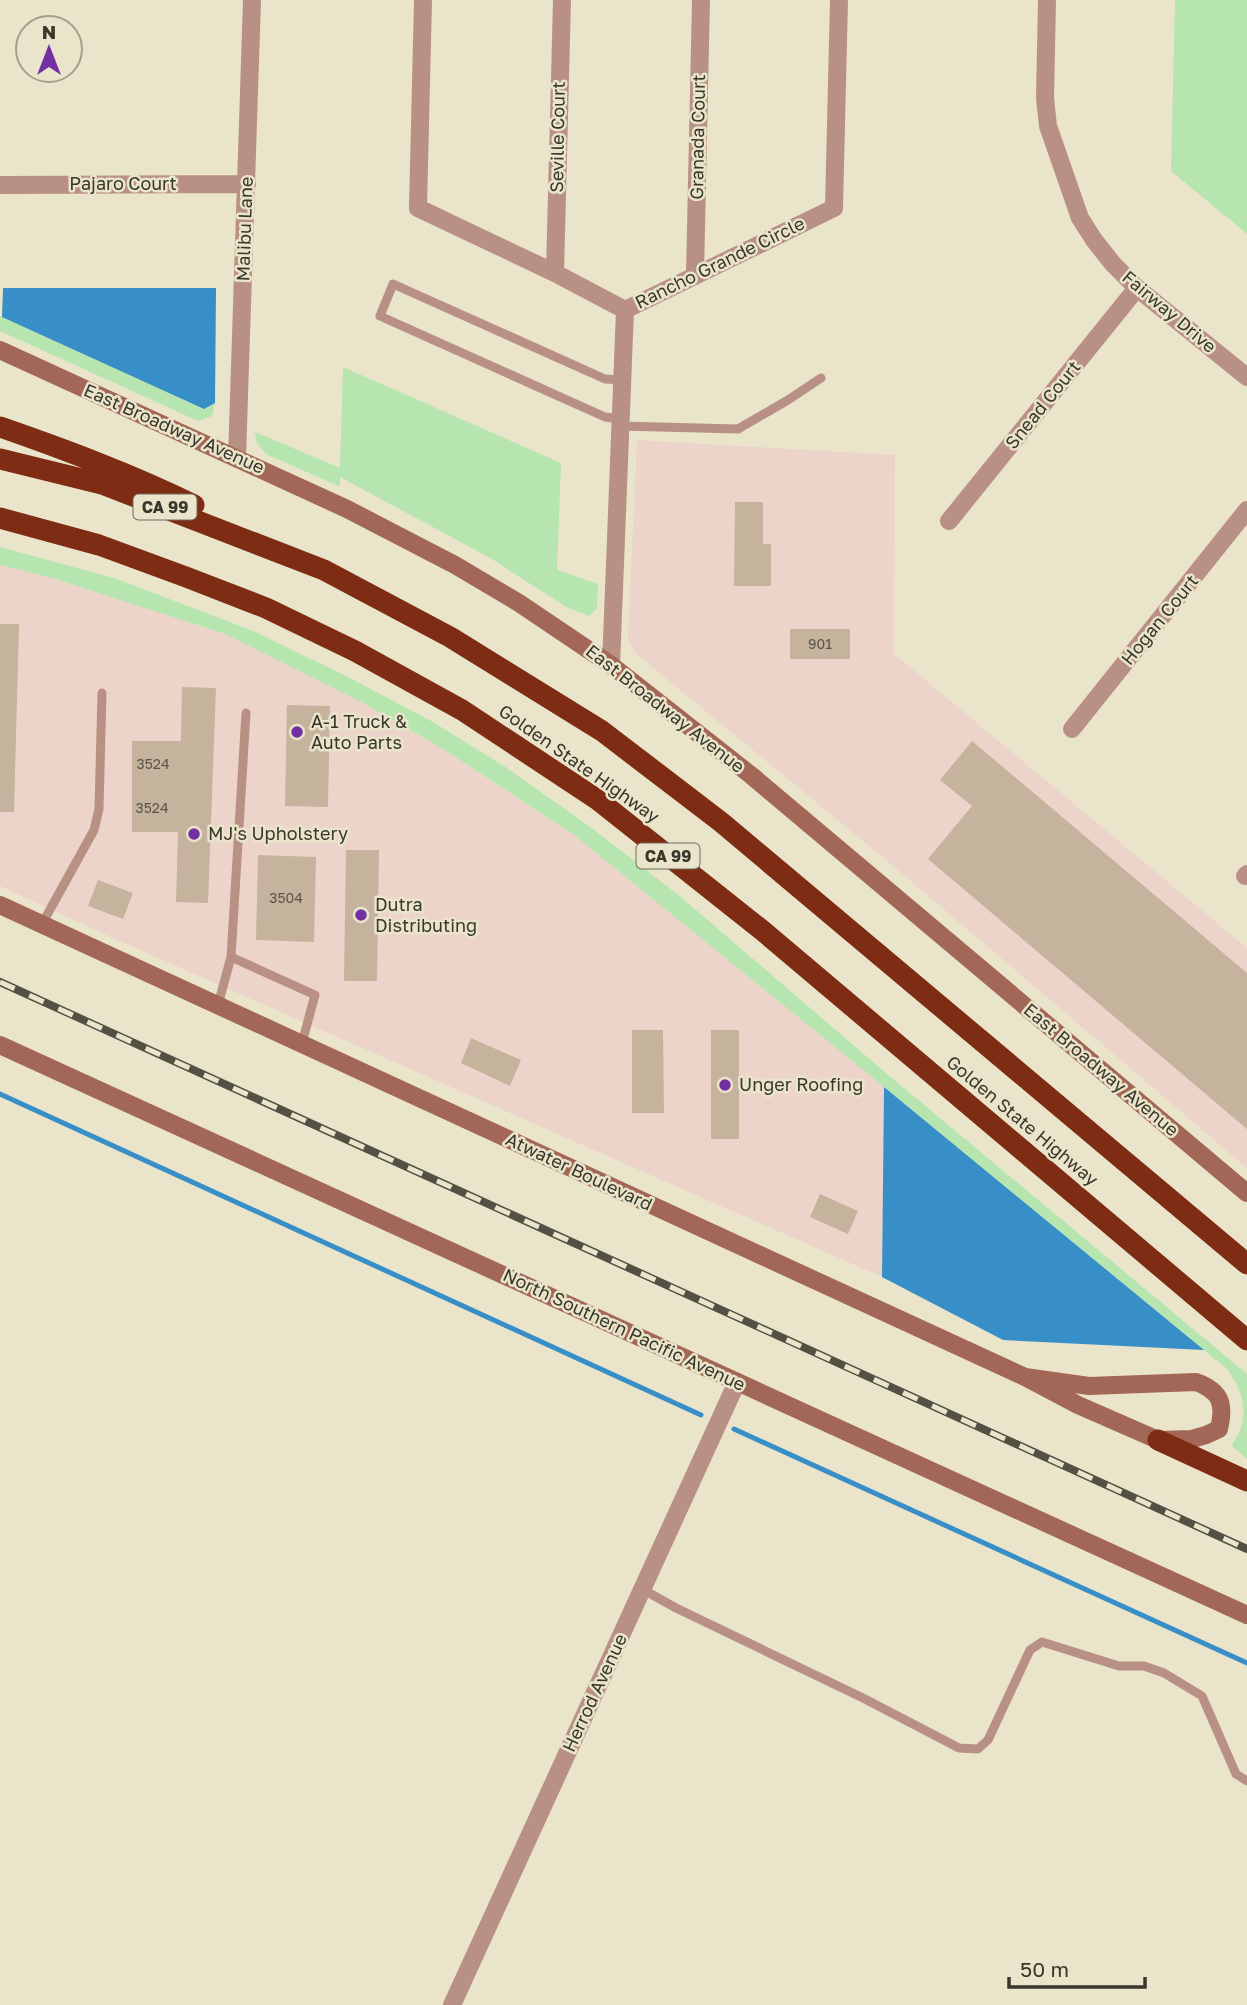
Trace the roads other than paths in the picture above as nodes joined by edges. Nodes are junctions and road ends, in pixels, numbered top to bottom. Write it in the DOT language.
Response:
graph roads {
  1 [pos="252,0"];
  2 [pos="424,0"];
  3 [pos="562,0"];
  4 [pos="701,0"];
  5 [pos="839,0"];
  6 [pos="1047,0"];
  7 [pos="0,184"];
  8 [pos="247,184"];
  9 [pos="555,273"];
  10 [pos="695,274"];
  11 [pos="1137,288"];
  12 [pos="625,310"];
  13 [pos="0,350"];
  14 [pos="1247,377"];
  15 [pos="821,378"];
  16 [pos="622,380"];
  17 [pos="620,422"];
  18 [pos="0,427"];
  19 [pos="237,458"];
  20 [pos="0,459"];
  21 [pos="1247,510"];
  22 [pos="0,517"];
  23 [pos="949,522"];
  24 [pos="324,570"];
  25 [pos="611,664"];
  26 [pos="102,693"];
  27 [pos="246,713"];
  28 [pos="1072,729"];
  29 [pos="0,905"];
  30 [pos="42,924"];
  31 [pos="231,957"];
  32 [pos="218,1005"];
  33 [pos="302,1044"];
  34 [pos="0,1045"];
  35 [pos="1247,1194"];
  36 [pos="1247,1265"];
  37 [pos="1247,1340"];
  38 [pos="1024,1377"];
  39 [pos="737,1382"];
  40 [pos="1158,1440"];
  41 [pos="1247,1481"];
  42 [pos="642,1589"];
  43 [pos="1247,1615"];
  44 [pos="1247,1781"];
  45 [pos="452,2005"];
  1 -- 8 [label="street, Malibu Lane"];
  2 -- 9 [label="street, Rancho Grande Circle"];
  3 -- 9 [label="street, Seville Court"];
  4 -- 10 [label="street, Granada Court"];
  5 -- 10 [label="street, Rancho Grande Circle"];
  6 -- 11 [label="street, Fairway Drive"];
  7 -- 8 [label="street, Pajaro Court"];
  8 -- 19 [label="street, Malibu Lane"];
  9 -- 12 [label="street, Rancho Grande Circle"];
  10 -- 12 [label="street, Rancho Grande Circle"];
  11 -- 14 [label="street, Fairway Drive"];
  11 -- 23 [label="street, Snead Court"];
  12 -- 16 [label="street"];
  13 -- 19 [label="main road, East Broadway Avenue"];
  15 -- 17 [label="lane"];
  16 -- 17 [label="street"];
  16 -- 17 [label="lane"];
  17 -- 25 [label="street"];
  18 -- 24 [label="highway"];
  19 -- 25 [label="main road, East Broadway Avenue"];
  20 -- 24 [label="highway, Golden State Highway / CA 99"];
  21 -- 28 [label="street, Hogan Court"];
  22 -- 37 [label="highway, Golden State Highway / CA 99"];
  24 -- 36 [label="highway, Golden State Highway / CA 99"];
  25 -- 35 [label="main road, East Broadway Avenue"];
  26 -- 30 [label="lane"];
  27 -- 31 [label="lane"];
  29 -- 30 [label="main road, Atwater Boulevard"];
  30 -- 32 [label="main road, Atwater Boulevard"];
  31 -- 32 [label="lane"];
  31 -- 33 [label="lane"];
  32 -- 33 [label="main road, Atwater Boulevard"];
  33 -- 38 [label="main road, Atwater Boulevard"];
  34 -- 39 [label="main road, North Southern Pacific Avenue"];
  38 -- 40 [label="main road, Atwater Boulevard"];
  38 -- 40 [label="main road"];
  39 -- 42 [label="street, Herrod Avenue"];
  39 -- 43 [label="main road, North Southern Pacific Avenue"];
  40 -- 41 [label="highway"];
  42 -- 44 [label="lane"];
  42 -- 45 [label="street, Herrod Avenue"];
}
